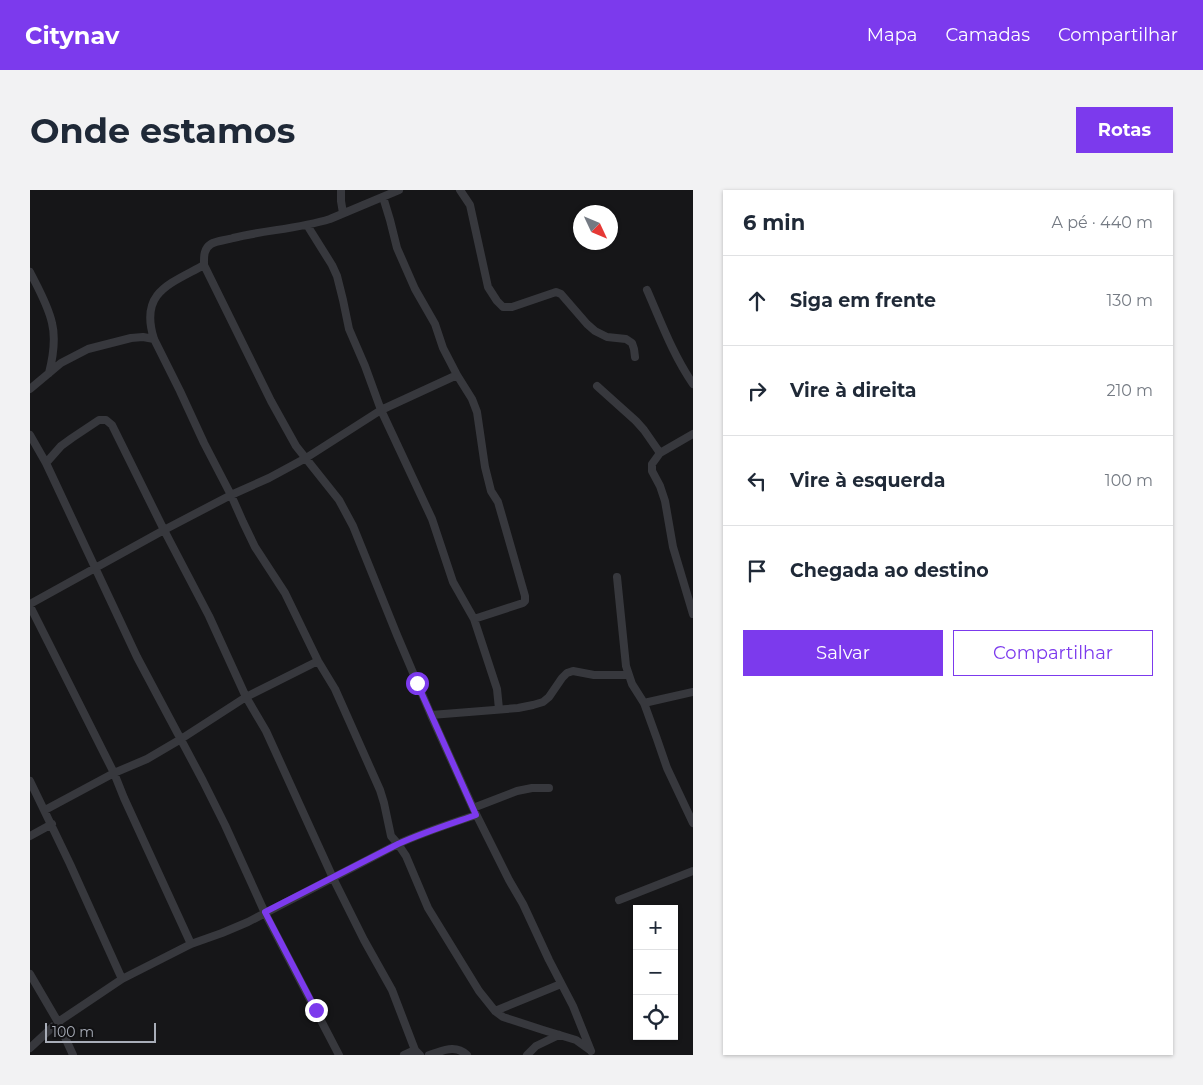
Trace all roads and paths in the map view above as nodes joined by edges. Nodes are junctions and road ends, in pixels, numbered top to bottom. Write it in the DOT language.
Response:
graph roads {
  1 [pos="342,190"];
  2 [pos="399,190"];
  3 [pos="460,190"];
  4 [pos="383,197"];
  5 [pos="343,213"];
  6 [pos="307,225"];
  7 [pos="204,265"];
  8 [pos="30,272"];
  9 [pos="647,290"];
  10 [pos="154,339"];
  11 [pos="635,358"];
  12 [pos="49,373"];
  13 [pos="457,375"];
  14 [pos="693,384"];
  15 [pos="597,386"];
  16 [pos="30,389"];
  17 [pos="381,410"];
  18 [pos="693,434"];
  19 [pos="30,435"];
  20 [pos="660,453"];
  21 [pos="306,458"];
  22 [pos="46,463"];
  23 [pos="232,495"];
  24 [pos="164,530"];
  25 [pos="96,569"];
  26 [pos="617,577"];
  27 [pos="30,605"];
  28 [pos="693,614"];
  29 [pos="474,619"];
  30 [pos="318,661"];
  31 [pos="628,675"];
  32 [pos="693,692"];
  33 [pos="246,697"];
  34 [pos="644,703"];
  35 [pos="499,710"];
  36 [pos="431,715"];
  37 [pos="181,740"];
  38 [pos="114,773"];
  39 [pos="30,782"];
  40 [pos="549,788"];
  41 [pos="45,810"];
  42 [pos="475,811"];
  43 [pos="693,822"];
  44 [pos="52,824"];
  45 [pos="30,836"];
  46 [pos="398,844"];
  47 [pos="693,871"];
  48 [pos="333,878"];
  49 [pos="619,900"];
  50 [pos="265,912"];
  51 [pos="191,944"];
  52 [pos="30,974"];
  53 [pos="122,979"];
  54 [pos="561,984"];
  55 [pos="495,1011"];
  56 [pos="58,1022"];
  57 [pos="558,1035"];
  58 [pos="30,1048"];
  59 [pos="418,1053"];
  60 [pos="593,1053"];
  61 [pos="73,1055"];
  62 [pos="339,1055"];
  63 [pos="404,1055"];
  64 [pos="430,1055"];
  65 [pos="466,1055"];
  66 [pos="527,1055"];
  1 -- 5 [label="street"];
  2 -- 4 [label="street"];
  3 -- 11 [label="street"];
  4 -- 5 [label="street"];
  4 -- 13 [label="street"];
  5 -- 6 [label="street"];
  6 -- 7 [label="street"];
  6 -- 17 [label="street"];
  7 -- 10 [label="street"];
  7 -- 21 [label="street"];
  8 -- 12 [label="street"];
  9 -- 14 [label="street"];
  10 -- 12 [label="street"];
  10 -- 23 [label="street"];
  12 -- 16 [label="street"];
  13 -- 17 [label="street"];
  13 -- 29 [label="street"];
  15 -- 20 [label="street"];
  17 -- 21 [label="street"];
  17 -- 29 [label="street"];
  18 -- 20 [label="street"];
  19 -- 22 [label="street"];
  20 -- 28 [label="street"];
  21 -- 23 [label="street"];
  21 -- 36 [label="street"];
  22 -- 24 [label="street"];
  22 -- 25 [label="street"];
  23 -- 24 [label="street"];
  23 -- 30 [label="street"];
  24 -- 25 [label="street"];
  24 -- 33 [label="street"];
  25 -- 27 [label="street"];
  25 -- 37 [label="street"];
  26 -- 31 [label="street"];
  27 -- 38 [label="street"];
  29 -- 35 [label="street"];
  30 -- 33 [label="street"];
  30 -- 46 [label="street"];
  31 -- 34 [label="street"];
  31 -- 35 [label="street"];
  32 -- 34 [label="street"];
  33 -- 37 [label="street"];
  33 -- 48 [label="street"];
  34 -- 43 [label="street"];
  35 -- 36 [label="street"];
  36 -- 42 [label="street"];
  37 -- 38 [label="street"];
  37 -- 50 [label="street"];
  38 -- 41 [label="street"];
  38 -- 51 [label="street"];
  39 -- 41 [label="street"];
  40 -- 42 [label="street"];
  41 -- 44 [label="street"];
  42 -- 46 [label="street"];
  42 -- 54 [label="street"];
  44 -- 45 [label="street"];
  44 -- 53 [label="street"];
  46 -- 48 [label="street"];
  46 -- 55 [label="street"];
  47 -- 49 [label="street"];
  48 -- 50 [label="street"];
  48 -- 59 [label="street"];
  50 -- 51 [label="street"];
  50 -- 62 [label="street"];
  51 -- 53 [label="street"];
  52 -- 56 [label="street"];
  53 -- 56 [label="street"];
  54 -- 55 [label="street"];
  54 -- 60 [label="street"];
  55 -- 57 [label="street"];
  56 -- 58 [label="street"];
  56 -- 61 [label="street"];
  57 -- 60 [label="street"];
  57 -- 66 [label="street"];
  59 -- 63 [label="street"];
  64 -- 65 [label="street"];
}
